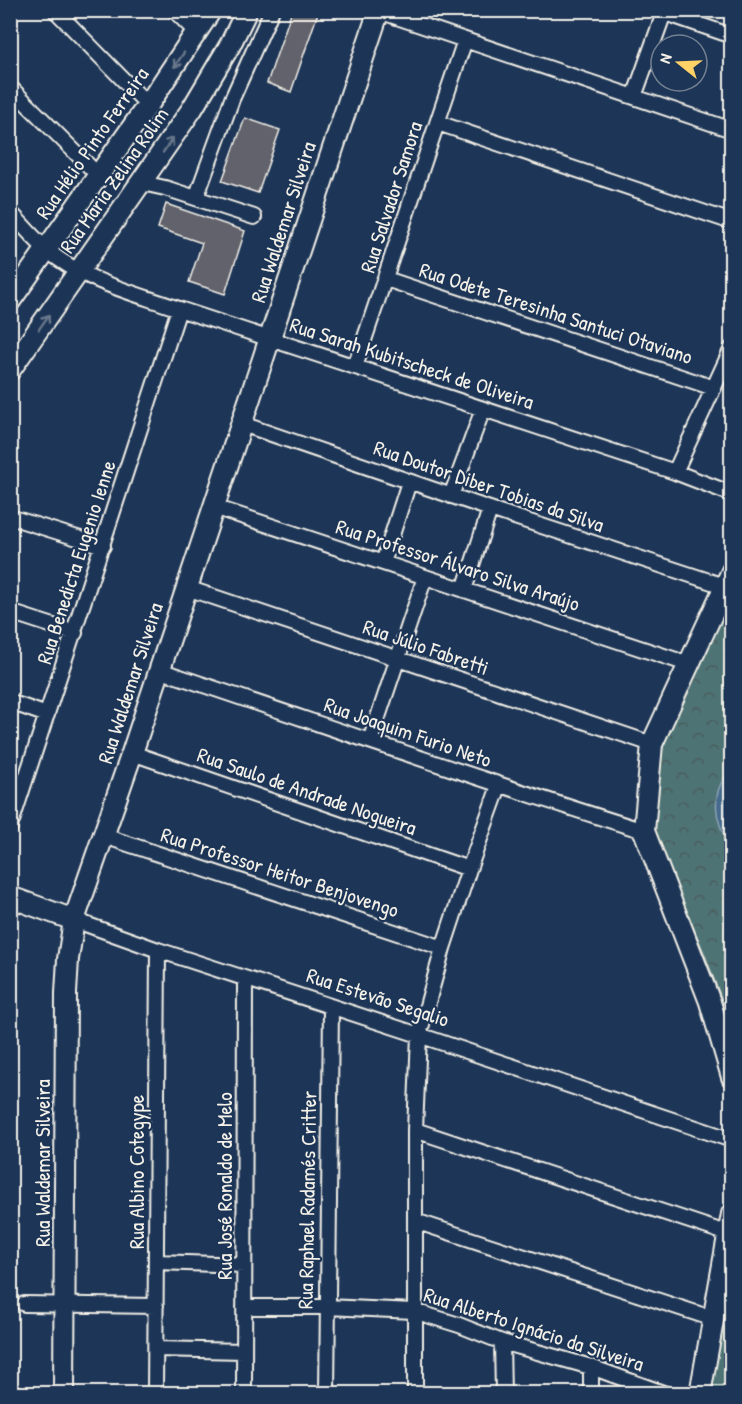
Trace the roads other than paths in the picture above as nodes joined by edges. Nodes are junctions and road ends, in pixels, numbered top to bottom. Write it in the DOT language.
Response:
graph roads {
  1 [pos="55,10"];
  2 [pos="174,10"];
  3 [pos="211,10"];
  4 [pos="247,10"];
  5 [pos="272,10"];
  6 [pos="379,11"];
  7 [pos="662,11"];
  8 [pos="197,33"];
  9 [pos="732,36"];
  10 [pos="465,40"];
  11 [pos="10,87"];
  12 [pos="634,97"];
  13 [pos="148,105"];
  14 [pos="438,123"];
  15 [pos="732,130"];
  16 [pos="99,176"];
  17 [pos="142,183"];
  18 [pos="196,198"];
  19 [pos="10,212"];
  20 [pos="254,217"];
  21 [pos="732,222"];
  22 [pos="46,250"];
  23 [pos="80,272"];
  24 [pos="386,279"];
  25 [pos="10,301"];
  26 [pos="179,309"];
  27 [pos="270,338"];
  28 [pos="732,348"];
  29 [pos="356,367"];
  30 [pos="10,370"];
  31 [pos="714,388"];
  32 [pos="483,409"];
  33 [pos="242,424"];
  34 [pos="675,472"];
  35 [pos="410,482"];
  36 [pos="732,494"];
  37 [pos="451,496"];
  38 [pos="214,507"];
  39 [pos="490,509"];
  40 [pos="10,517"];
  41 [pos="104,546"];
  42 [pos="383,563"];
  43 [pos="425,577"];
  44 [pos="728,578"];
  45 [pos="187,588"];
  46 [pos="464,590"];
  47 [pos="10,612"];
  48 [pos="75,633"];
  49 [pos="397,660"];
  50 [pos="688,664"];
  51 [pos="159,670"];
  52 [pos="10,702"];
  53 [pos="47,715"];
  54 [pos="370,741"];
  55 [pos="652,744"];
  56 [pos="132,753"];
  57 [pos="500,786"];
  58 [pos="16,791"];
  59 [pos="10,827"];
  60 [pos="644,831"];
  61 [pos="104,836"];
  62 [pos="469,869"];
  63 [pos="10,897"];
  64 [pos="74,920"];
  65 [pos="443,948"];
  66 [pos="158,950"];
  67 [pos="246,979"];
  68 [pos="331,1007"];
  69 [pos="418,1035"];
  70 [pos="732,1077"];
  71 [pos="415,1130"];
  72 [pos="732,1140"];
  73 [pos="732,1214"];
  74 [pos="415,1221"];
  75 [pos="729,1234"];
  76 [pos="157,1262"];
  77 [pos="244,1265"];
  78 [pos="24,1304"];
  79 [pos="65,1305"];
  80 [pos="156,1306"];
  81 [pos="244,1307"];
  82 [pos="327,1307"];
  83 [pos="414,1311"];
  84 [pos="714,1319"];
  85 [pos="502,1342"];
  86 [pos="156,1349"];
  87 [pos="244,1351"];
  88 [pos="591,1367"];
  89 [pos="64,1394"];
  90 [pos="155,1394"];
  91 [pos="244,1394"];
  92 [pos="327,1394"];
  93 [pos="415,1394"];
  94 [pos="503,1394"];
  95 [pos="591,1394"];
  96 [pos="666,1394"];
  97 [pos="700,1394"];
  1 -- 13 [label="street"];
  2 -- 8 [label="street"];
  3 -- 8 [label="street, Rua Hélio Pinto Ferreira"];
  17 -- 4 [label="street, Rua Maria Zelina Rolim, one-way"];
  5 -- 18 [label="street"];
  6 -- 10 [label="street"];
  6 -- 27 [label="street, Rua Waldemar Silveira"];
  7 -- 9 [label="street"];
  7 -- 12 [label="street"];
  8 -- 13 [label="street, Rua Hélio Pinto Ferreira, one-way"];
  10 -- 12 [label="street"];
  10 -- 14 [label="street, Rua Salvador Samora"];
  11 -- 16 [label="street"];
  12 -- 15 [label="street"];
  13 -- 16 [label="street, Rua Hélio Pinto Ferreira"];
  14 -- 21 [label="street"];
  14 -- 24 [label="street, Rua Salvador Samora"];
  16 -- 22 [label="street, Rua Hélio Pinto Ferreira"];
  17 -- 18 [label="street"];
  17 -- 23 [label="street, Rua Maria Zelina Rolim"];
  18 -- 20 [label="street"];
  19 -- 22 [label="street, Rua Sarah Kubitscheck de Oliveira"];
  22 -- 23 [label="street, Rua Sarah Kubitscheck de Oliveira"];
  22 -- 25 [label="street, Rua Hélio Pinto Ferreira"];
  23 -- 26 [label="street, Rua Sarah Kubitscheck de Oliveira"];
  30 -- 23 [label="street, Rua Maria Zelina Rolim, one-way"];
  24 -- 29 [label="street, Rua Salvador Samora"];
  24 -- 31 [label="street, Rua Odete Teresinha Santuci Otaviano"];
  26 -- 27 [label="street, Rua Sarah Kubitscheck de Oliveira"];
  26 -- 41 [label="street, Rua Benedicta Eugenio Ienne"];
  27 -- 29 [label="street, Rua Sarah Kubitscheck de Oliveira"];
  27 -- 33 [label="street, Rua Waldemar Silveira"];
  28 -- 31 [label="street"];
  29 -- 32 [label="street, Rua Sarah Kubitscheck de Oliveira"];
  31 -- 34 [label="street"];
  32 -- 34 [label="street, Rua Sarah Kubitscheck de Oliveira"];
  32 -- 37 [label="street"];
  33 -- 35 [label="street, Rua Doutor Diber Tobias da Silva"];
  33 -- 38 [label="street, Rua Waldemar Silveira"];
  34 -- 36 [label="street, Rua Sarah Kubitscheck de Oliveira"];
  35 -- 37 [label="street, Rua Doutor Diber Tobias da Silva"];
  35 -- 42 [label="street"];
  37 -- 39 [label="street, Rua Doutor Diber Tobias da Silva"];
  38 -- 42 [label="street, Rua Professor Álvaro Silva Araújo"];
  38 -- 45 [label="street, Rua Waldemar Silveira"];
  39 -- 44 [label="street, Rua Doutor Diber Tobias da Silva"];
  39 -- 46 [label="street"];
  40 -- 41 [label="street"];
  41 -- 48 [label="street, Rua Benedicta Eugenio Ienne"];
  42 -- 43 [label="street, Rua Professor Álvaro Silva Araújo"];
  43 -- 46 [label="street, Rua Professor Álvaro Silva Araújo"];
  43 -- 49 [label="street"];
  44 -- 50 [label="street"];
  45 -- 49 [label="street, Rua Júlio Fabretti"];
  45 -- 51 [label="street, Rua Waldemar Silveira"];
  46 -- 50 [label="street, Rua Professor Álvaro Silva Araújo"];
  47 -- 48 [label="street"];
  48 -- 53 [label="street, Rua Benedicta Eugenio Ienne"];
  49 -- 54 [label="street"];
  49 -- 55 [label="street, Rua Júlio Fabretti"];
  50 -- 55 [label="street"];
  51 -- 54 [label="street, Rua Joaquim Furio Neto"];
  51 -- 56 [label="street, Rua Waldemar Silveira"];
  52 -- 53 [label="street"];
  53 -- 58 [label="street, Rua Benedicta Eugenio Ienne"];
  54 -- 57 [label="street, Rua Joaquim Furio Neto"];
  55 -- 60 [label="street"];
  56 -- 61 [label="street, Rua Waldemar Silveira"];
  56 -- 62 [label="street, Rua Saulo de Andrade Nogueira"];
  57 -- 60 [label="street, Rua Joaquim Furio Neto"];
  57 -- 62 [label="street"];
  58 -- 59 [label="street, Rua Benedicta Eugenio Ienne"];
  60 -- 70 [label="street"];
  61 -- 64 [label="street, Rua Waldemar Silveira"];
  61 -- 65 [label="street, Rua Professor Heitor Benjovengo"];
  62 -- 65 [label="street"];
  63 -- 64 [label="street, Rua Estevão Segalio"];
  64 -- 66 [label="street, Rua Estevão Segalio"];
  64 -- 79 [label="street, Rua Waldemar Silveira"];
  65 -- 69 [label="street"];
  66 -- 67 [label="street, Rua Estevão Segalio"];
  66 -- 76 [label="street, Rua Albino Cotegype"];
  67 -- 68 [label="street, Rua Estevão Segalio"];
  67 -- 77 [label="street, Rua José Ronaldo de Melo"];
  68 -- 69 [label="street, Rua Estevão Segalio"];
  68 -- 82 [label="street, Rua Raphael Radamés Critter"];
  69 -- 71 [label="street"];
  69 -- 72 [label="street, Rua Estevão Segalio"];
  71 -- 74 [label="street"];
  71 -- 75 [label="street"];
  73 -- 75 [label="street"];
  74 -- 83 [label="street"];
  74 -- 84 [label="street"];
  75 -- 84 [label="street"];
  76 -- 77 [label="street"];
  76 -- 80 [label="street, Rua Albino Cotegype"];
  77 -- 81 [label="street, Rua José Ronaldo de Melo"];
  78 -- 79 [label="street"];
  79 -- 80 [label="street"];
  79 -- 89 [label="street, Rua Waldemar Silveira"];
  80 -- 86 [label="street, Rua Albino Cotegype"];
  81 -- 82 [label="street, Rua Alberto Ignácio da Silveira"];
  81 -- 87 [label="street, Rua José Ronaldo de Melo"];
  82 -- 83 [label="street, Rua Alberto Ignácio da Silveira"];
  82 -- 92 [label="street, Rua Raphael Radamés Critter"];
  83 -- 85 [label="street, Rua Alberto Ignácio da Silveira"];
  83 -- 93 [label="street"];
  84 -- 97 [label="street"];
  85 -- 88 [label="street, Rua Alberto Ignácio da Silveira"];
  85 -- 94 [label="street"];
  86 -- 87 [label="street"];
  86 -- 90 [label="street, Rua Albino Cotegype"];
  87 -- 91 [label="street, Rua José Ronaldo de Melo"];
  88 -- 95 [label="street"];
  88 -- 96 [label="street, Rua Alberto Ignácio da Silveira"];
}
